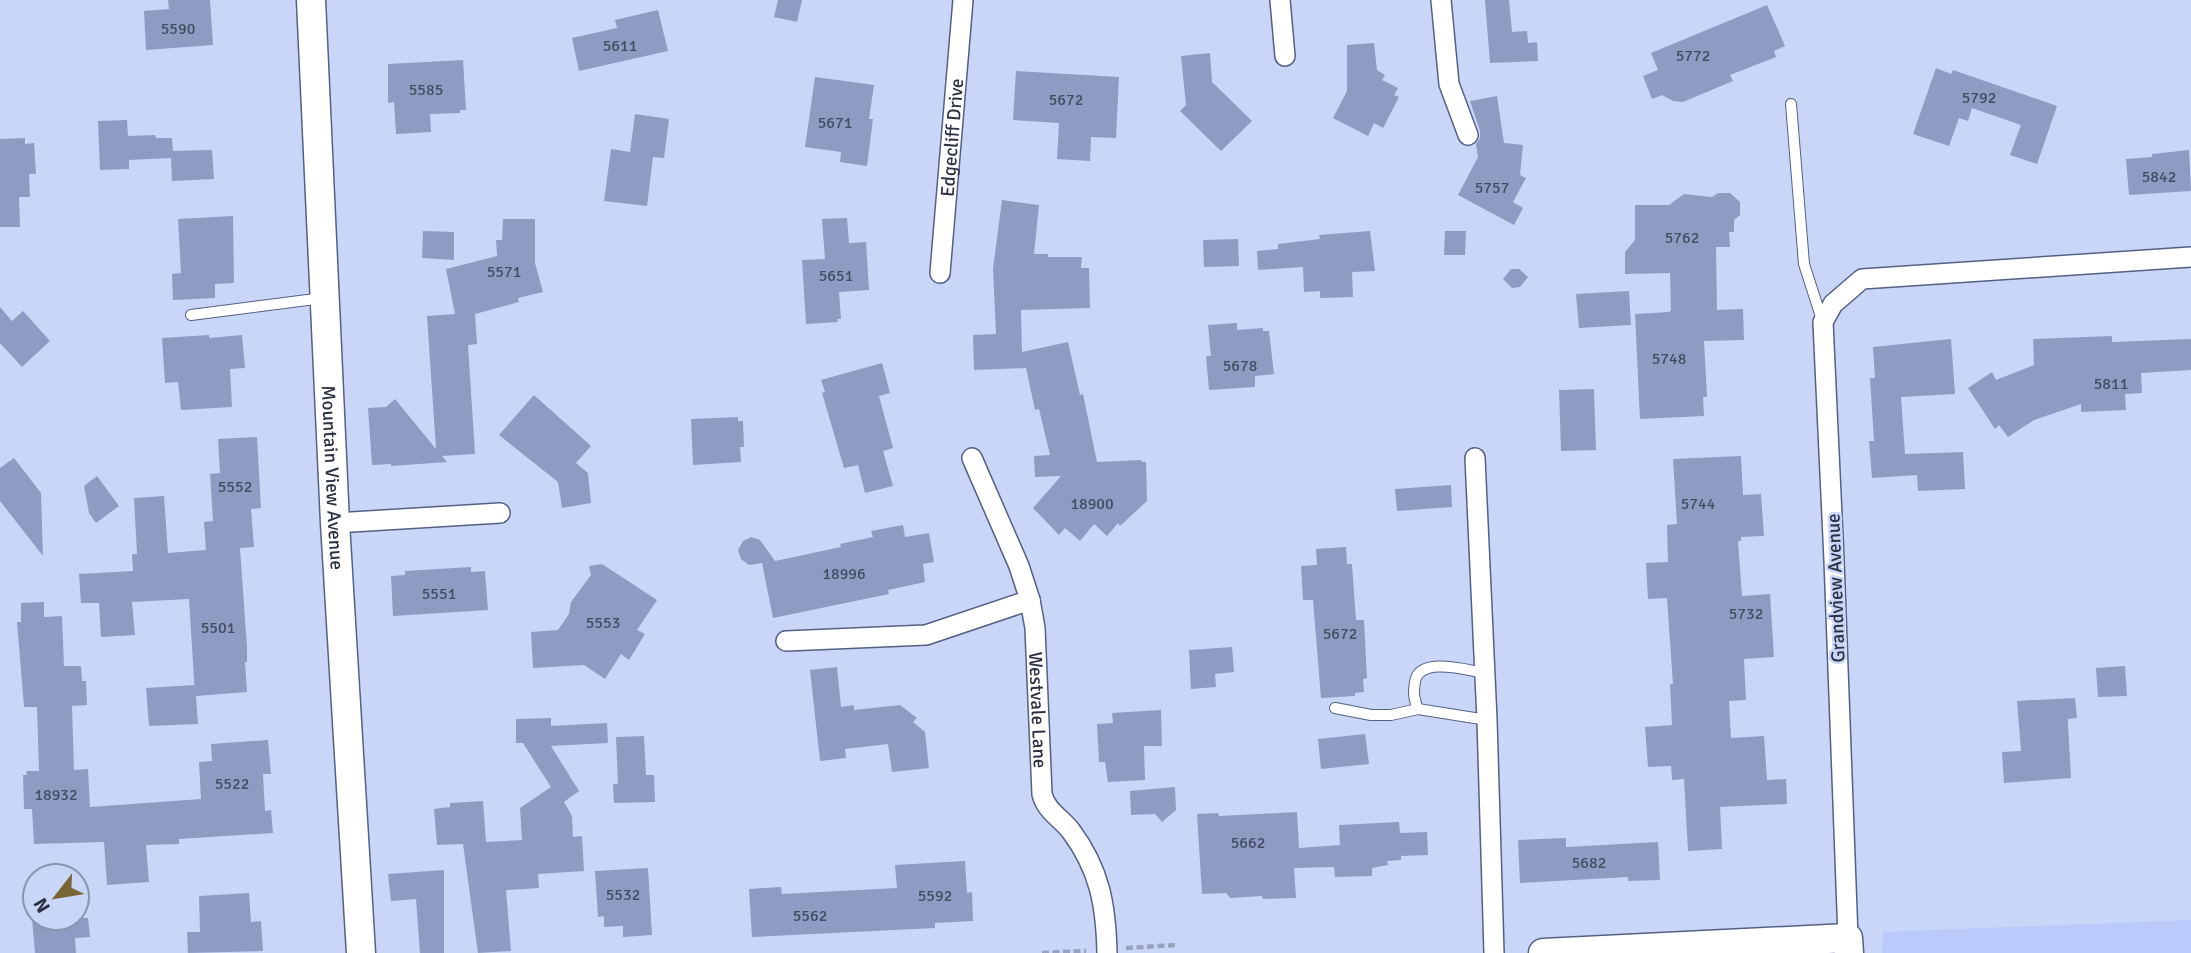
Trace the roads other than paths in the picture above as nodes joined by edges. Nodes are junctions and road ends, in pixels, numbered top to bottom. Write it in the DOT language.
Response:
graph roads {
  1 [pos="311,0"];
  2 [pos="963,0"];
  3 [pos="1280,0"];
  4 [pos="1441,0"];
  5 [pos="1285,57"];
  6 [pos="1791,104"];
  7 [pos="1468,135"];
  8 [pos="2191,257"];
  9 [pos="940,273"];
  10 [pos="324,298"];
  11 [pos="191,315"];
  12 [pos="1823,322"];
  13 [pos="972,458"];
  14 [pos="1475,458"];
  15 [pos="500,513"];
  16 [pos="335,523"];
  17 [pos="1030,600"];
  18 [pos="786,641"];
  19 [pos="1485,673"];
  20 [pos="1335,708"];
  21 [pos="1418,709"];
  22 [pos="1488,720"];
  23 [pos="1848,945"];
  24 [pos="361,953"];
  25 [pos="1107,953"];
  26 [pos="1494,953"];
  27 [pos="1543,953"];
  1 -- 10 [label="street, Mountain View Avenue"];
  2 -- 9 [label="street, Edgecliff Drive"];
  3 -- 5 [label="street"];
  4 -- 7 [label="street"];
  6 -- 12 [label="lane"];
  8 -- 12 [label="street"];
  10 -- 11 [label="lane"];
  10 -- 16 [label="street, Mountain View Avenue"];
  12 -- 23 [label="street, Grandview Avenue"];
  13 -- 17 [label="street, Westvale Lane"];
  14 -- 19 [label="street"];
  15 -- 16 [label="street"];
  16 -- 24 [label="street, Mountain View Avenue"];
  17 -- 18 [label="street"];
  17 -- 25 [label="street, Westvale Lane"];
  19 -- 21 [label="lane"];
  19 -- 22 [label="street"];
  20 -- 21 [label="lane"];
  21 -- 22 [label="lane"];
  22 -- 26 [label="street"];
  23 -- 27 [label="street, Grandview Avenue"];
}
